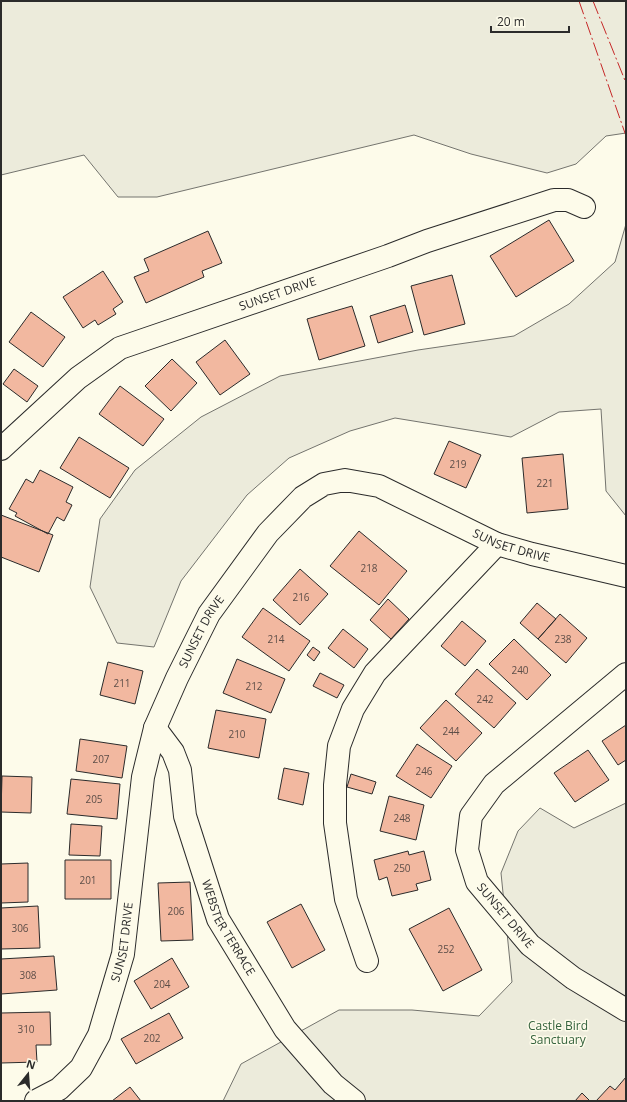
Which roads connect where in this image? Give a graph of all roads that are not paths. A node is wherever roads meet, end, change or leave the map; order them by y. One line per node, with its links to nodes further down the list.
1 (584, 207): 2 (street, SUNSET DRIVE)
2 (1, 449)
3 (497, 544): 4 (street, SUNSET DRIVE); 6 (street, SUNSET DRIVE); 7 (street)
4 (626, 576)
5 (626, 674): 8 (street, SUNSET DRIVE)
6 (155, 728): 9 (street, SUNSET DRIVE); 10 (street, WEBSTER TERRACE)
7 (367, 961)
8 (626, 1010)
9 (36, 1101)
10 (354, 1101)

